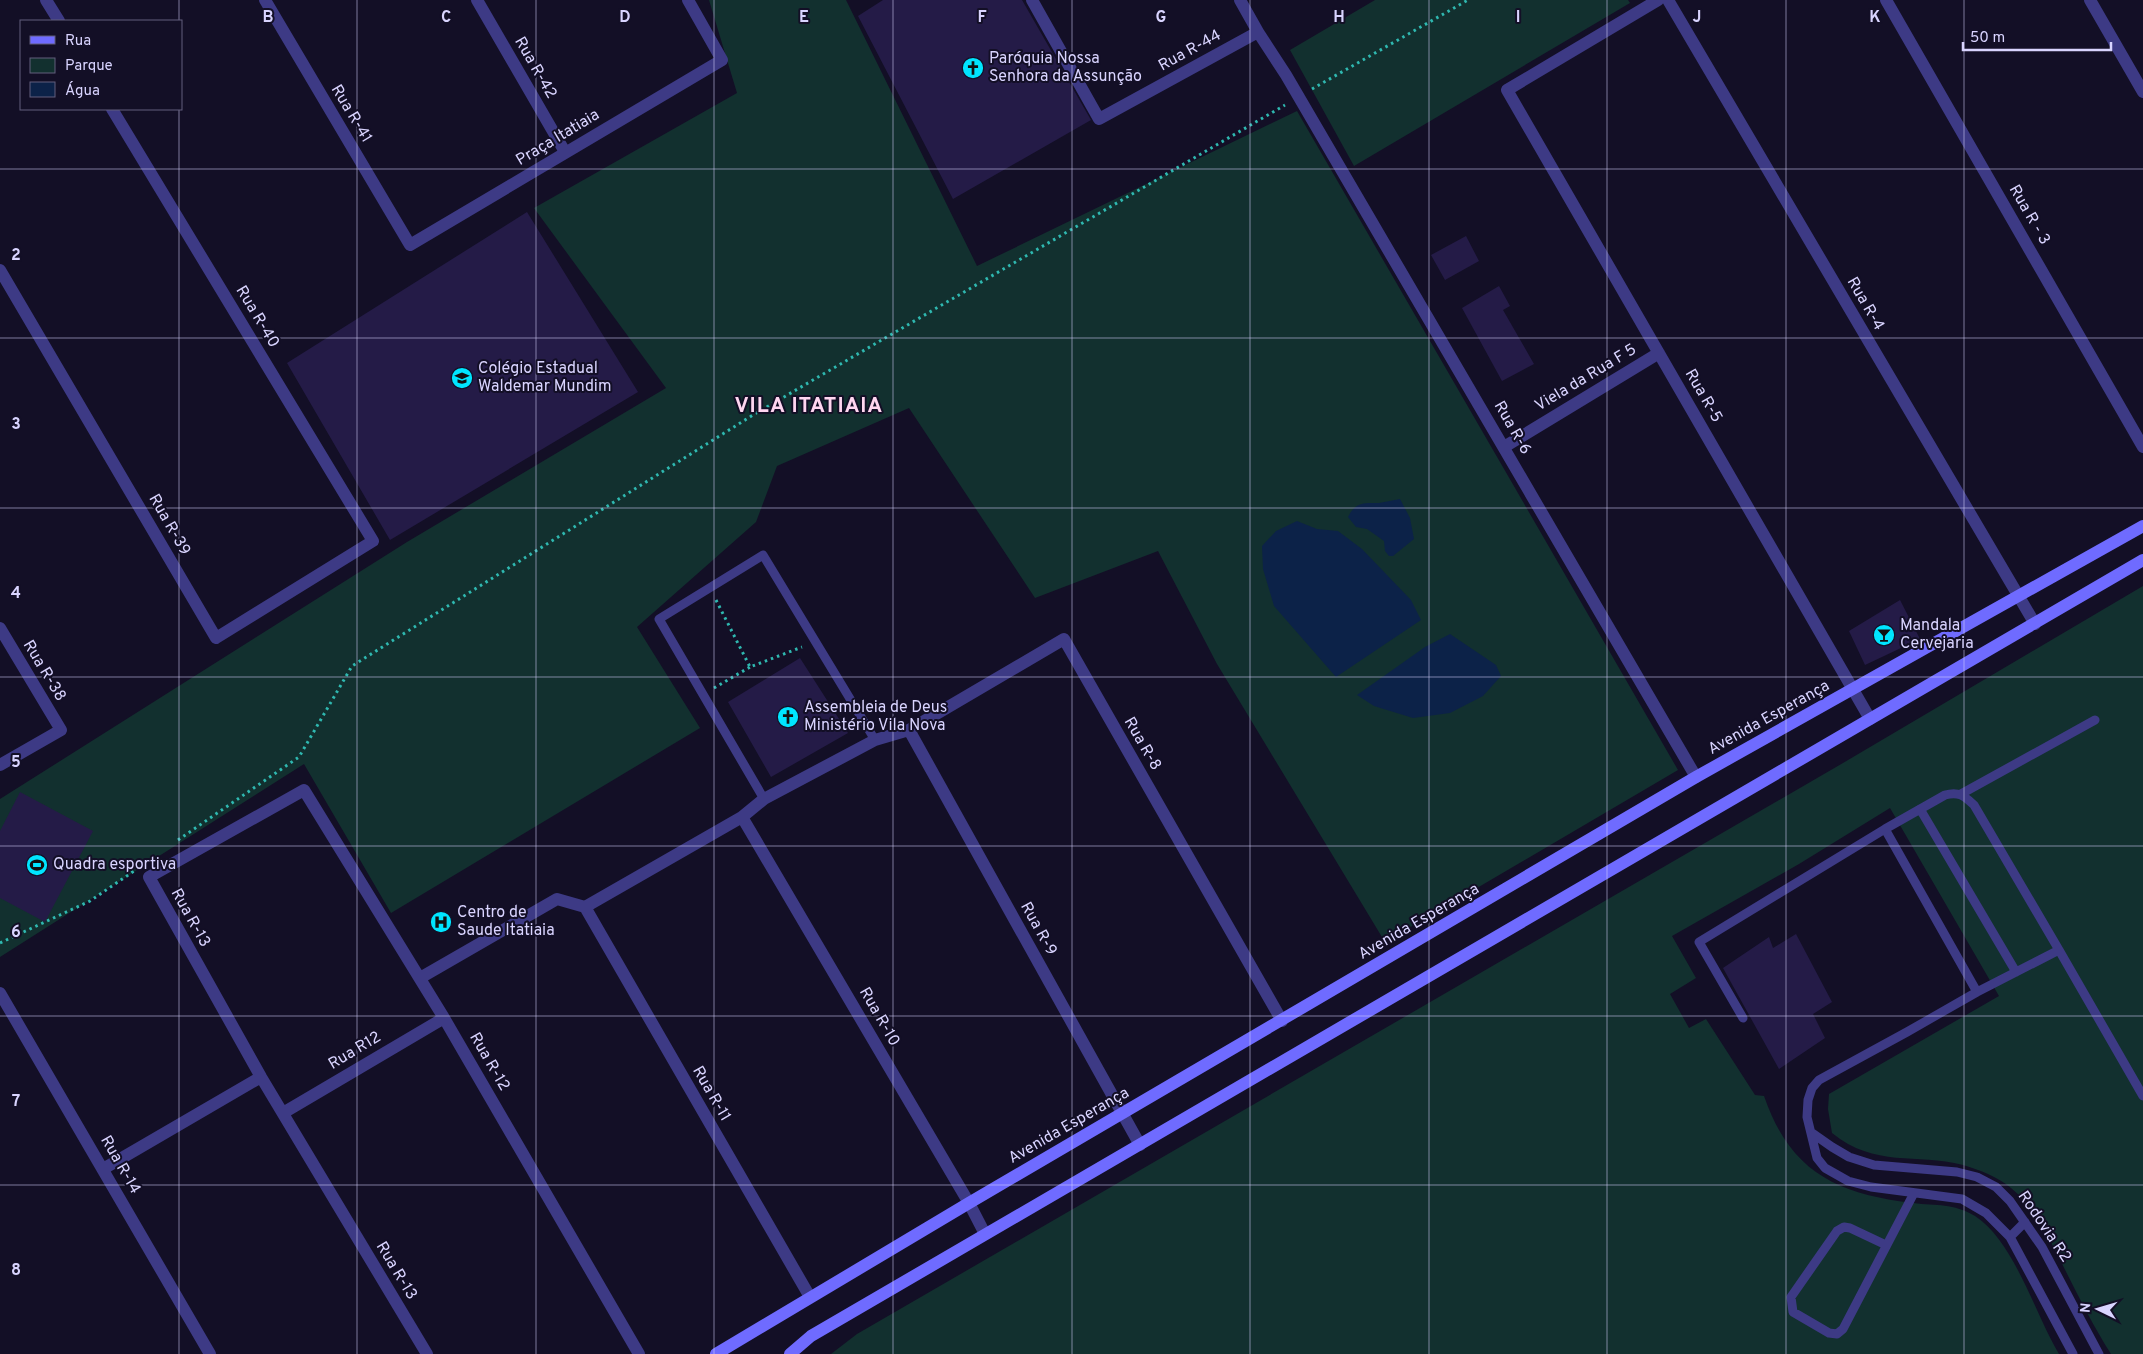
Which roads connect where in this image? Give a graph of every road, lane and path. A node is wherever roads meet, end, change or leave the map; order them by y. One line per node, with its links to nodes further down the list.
1 (46, 0): 12 (street)
2 (265, 0): 18 (street, Rua R-41)
3 (477, 0): 17 (street, Rua R-42)
4 (688, 0): 17 (street, Praça Itatiaia)
5 (1032, 0): 13 (street, Rua R-44)
6 (1240, 0): 13 (street, Rua R-6)
7 (1468, 0): 15 (path)
8 (1658, 0): 20 (street, Rua R-5)
9 (1668, 0): 27 (street, Rua R-4)
10 (1886, 0): 22 (street, Rua R - 3)
11 (2090, 0): 14 (street)
12 (58, 20)
13 (1258, 32): 15 (street, Rua R-6)
14 (2143, 92)
15 (1299, 96): 21 (street, Rua R-6); 46 (path)
16 (113, 110): 24 (street, Rua R-40)
17 (565, 152): 18 (street, Praça Itatiaia)
18 (410, 245)
19 (0, 270): 24 (street, Rua R-39)
20 (1659, 353): 21 (street, Viela da Rua F 5); 32 (street, Rua R-5)
21 (1504, 447): 39 (street, Rua R-6)
22 (2143, 447)
23 (2143, 526): 27 (main road, Avenida Esperança)
24 (373, 541)
25 (2143, 560): 28 (main road)
26 (710, 588): 30 (lane); 31 (path); 33 (lane)
27 (2018, 598): 28 (street, Rua R-4); 32 (main road, Avenida Esperança)
28 (2035, 624): 34 (main road)
29 (0, 628): 38 (street, Rua R-38)
30 (816, 642): 31 (path); 37 (lane)
31 (750, 667): 33 (path)
32 (1853, 690): 34 (street, Rua R-5); 39 (main road, Avenida Esperança)
33 (703, 694): 42 (lane)
34 (1870, 719): 63 (main road)
35 (2095, 720): 41 (lane)
36 (908, 730): 37 (street); 57 (street, Rua R-8); 61 (street, Rua R-9)
37 (875, 740): 42 (street)
38 (0, 765)
39 (1696, 778): 57 (main road, Avenida Esperança)
40 (304, 790): 52 (street, Rua R-12); 58 (street, Rua R-13)
41 (1961, 794): 43 (lane); 50 (lane)
42 (764, 799): 44 (street)
43 (1920, 809): 45 (lane); 51 (lane)
44 (742, 817): 48 (street); 66 (street, Rua R-10)
45 (1885, 829): 53 (lane); 56 (lane)
46 (170, 846)
47 (138, 868): 49 (path)
48 (585, 907): 52 (street); 71 (street, Rua R-11)
49 (0, 943)
50 (2059, 950): 51 (lane, Rodovia R2); 59 (lane)
51 (2016, 972): 53 (lane, Rodovia R2)
52 (420, 978): 55 (street, Rua R-12)
53 (1977, 992): 62 (lane, Rodovia R2)
54 (0, 993): 64 (street, Rua R-14)
55 (444, 1018): 60 (street, Rua R12); 74 (street, Rua R-12)
56 (1743, 1018)
57 (1282, 1021): 61 (main road, Avenida Esperança)
58 (262, 1077): 60 (street, Rua R-13); 64 (street)
59 (2143, 1096)
60 (283, 1113): 73 (street, Rua R-13)
61 (1122, 1114): 63 (street, Rua R-9); 66 (main road, Avenida Esperança)
62 (1812, 1132): 65 (lane, Rodovia R2); 67 (lane, Rodovia R2)
63 (1140, 1145): 68 (main road)
64 (103, 1168): 72 (street, Rua R-14)
65 (1914, 1193): 69 (lane, Rodovia R2); 70 (lane)
66 (969, 1203): 68 (street, Rua R-10); 71 (main road, Avenida Esperança)
67 (2025, 1222): 69 (lane); 78 (lane, Rodovia R2)
68 (985, 1234): 76 (main road)
69 (2010, 1238): 77 (lane, Rodovia R2)
70 (1886, 1245): 70 (lane)
71 (810, 1297): 75 (main road, Avenida Esperança)
72 (210, 1354)
73 (426, 1354)
74 (639, 1354)
75 (716, 1354)
76 (790, 1354)
77 (2073, 1354)
78 (2098, 1354)

